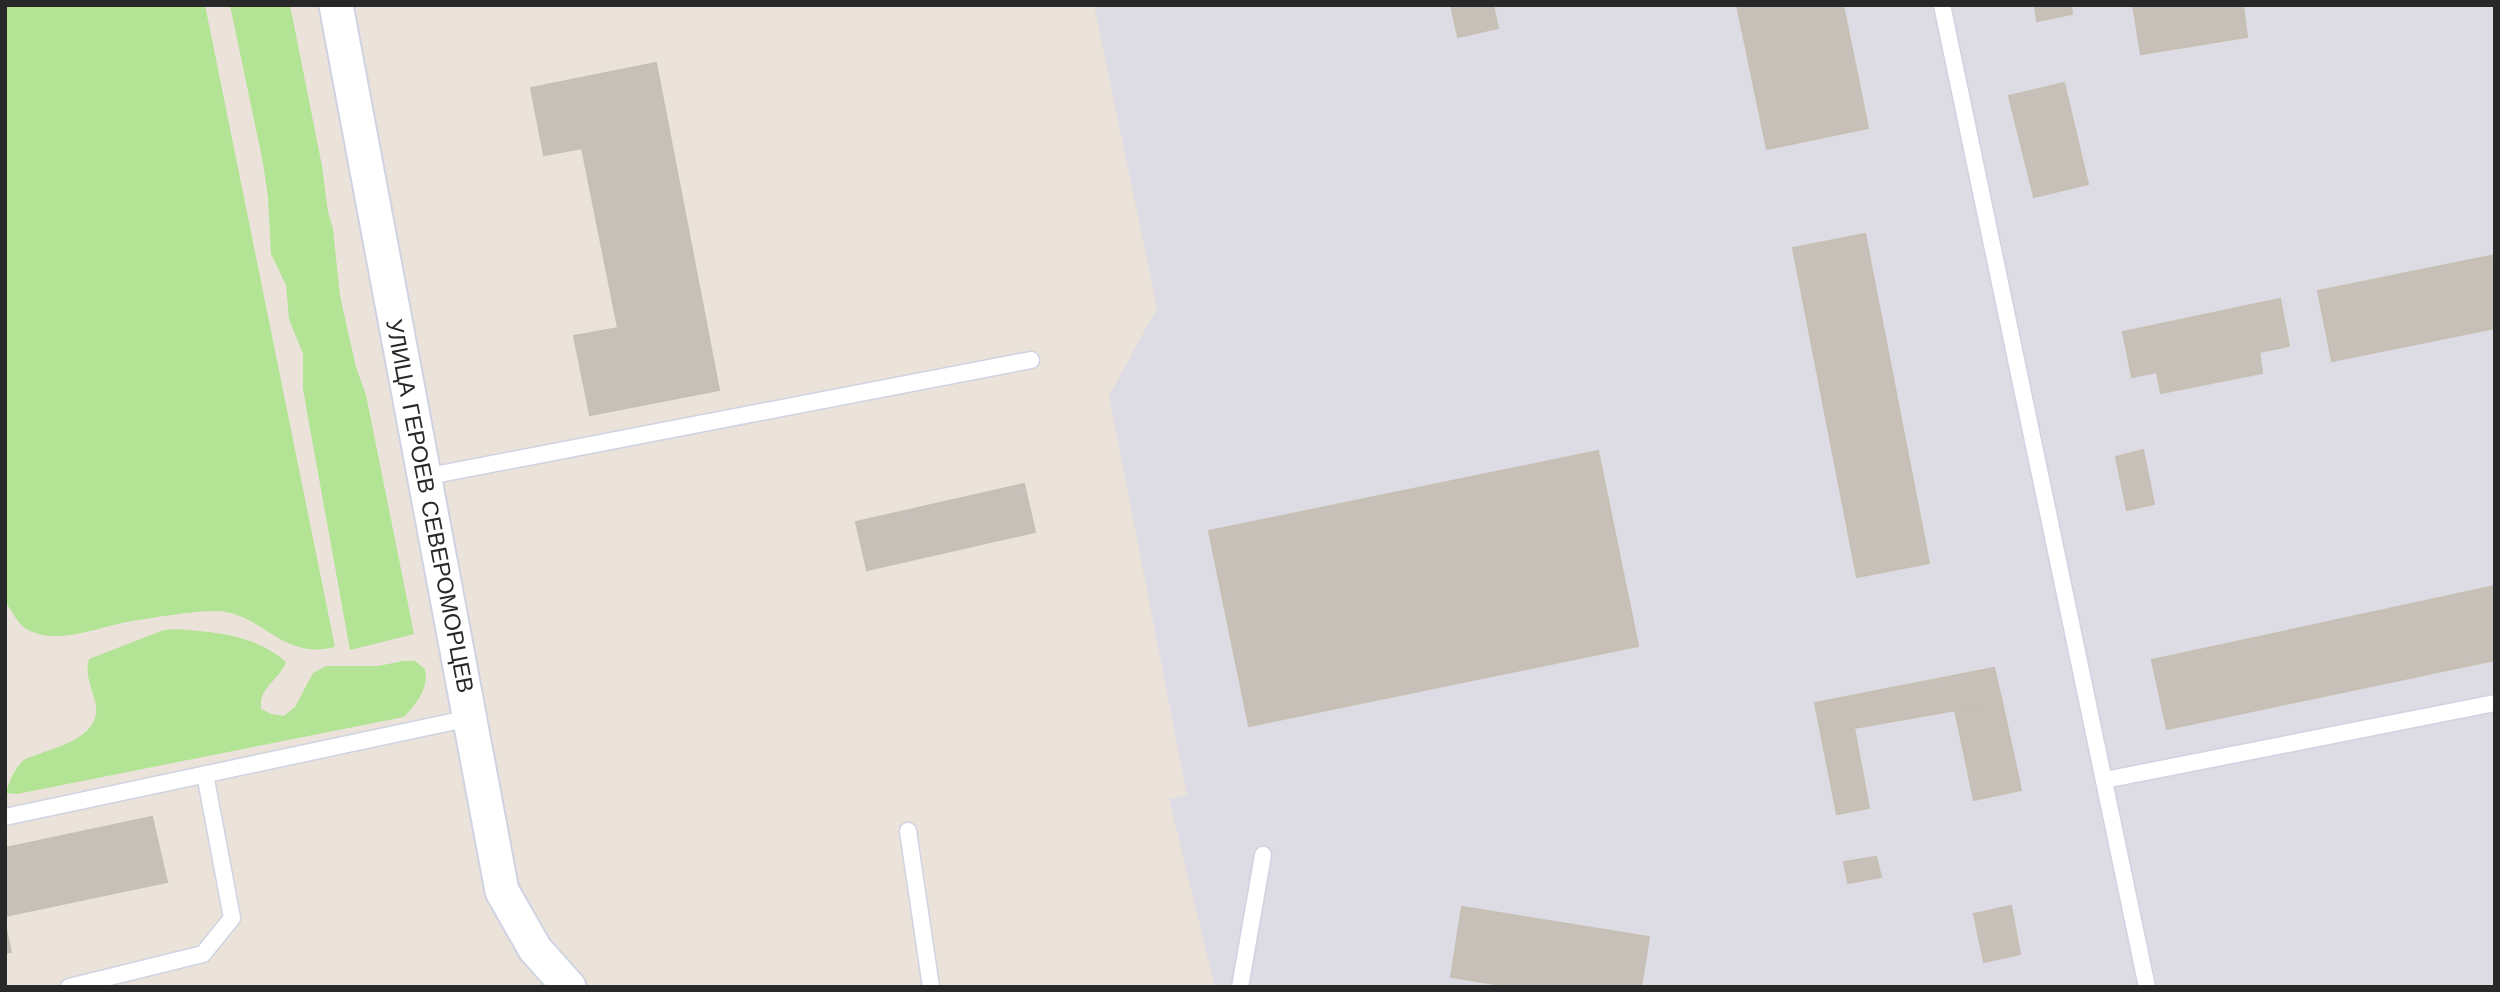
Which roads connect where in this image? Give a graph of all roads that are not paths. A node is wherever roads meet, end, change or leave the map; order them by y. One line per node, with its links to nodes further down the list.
1 (336, 5): 4 (street, УЛИЦА ГЕРОЕВ СЕВЕРОМОРЦЕВ)
2 (1942, 5): 8 (lane)
3 (1031, 360): 4 (lane)
4 (424, 477): 6 (street, УЛИЦА ГЕРОЕВ СЕВЕРОМОРЦЕВ)
5 (2495, 703): 8 (lane)
6 (470, 718): 7 (lane); 13 (street, УЛИЦА ГЕРОЕВ СЕВЕРОМОРЦЕВ)
7 (205, 774): 9 (lane); 12 (lane)
8 (2105, 780): 16 (lane)
9 (5, 817)
10 (908, 831): 14 (lane)
11 (1263, 855): 15 (lane)
12 (69, 987)
13 (569, 987)
14 (931, 987)
15 (1240, 987)
16 (2147, 987)

